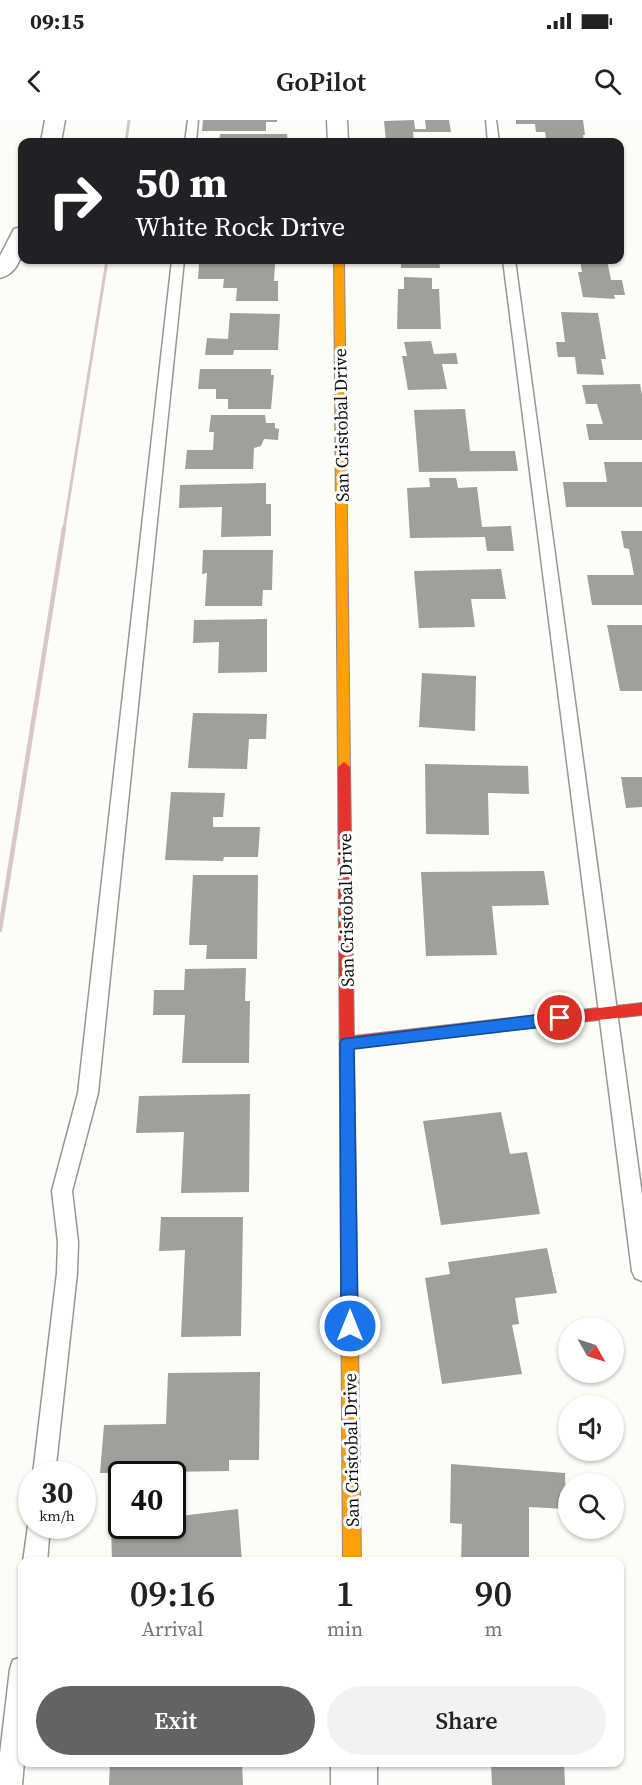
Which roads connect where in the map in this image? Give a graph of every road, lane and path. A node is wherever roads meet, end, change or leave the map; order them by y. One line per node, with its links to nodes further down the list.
1 (55, 120): 5 (street)
2 (194, 120): 6 (lane)
3 (337, 120): 7 (street)
4 (491, 120): 8 (lane)
5 (52, 138)
6 (192, 138)
7 (338, 138)
8 (493, 138)
9 (18, 243): 13 (street)
10 (178, 264): 18 (lane)
11 (339, 264): 16 (street, San Cristobal Drive)
12 (510, 264): 15 (lane)
13 (0, 271)
14 (642, 1009): 15 (street)
15 (608, 1013): 16 (street); 17 (lane)
16 (347, 1043): 21 (street, San Cristobal Drive)
17 (642, 1270)
18 (45, 1461)
19 (38, 1539): 20 (lane)
20 (36, 1557)
21 (352, 1557)
22 (18, 1705): 24 (lane)
23 (354, 1767): 25 (street)
24 (9, 1785)
25 (354, 1785)

